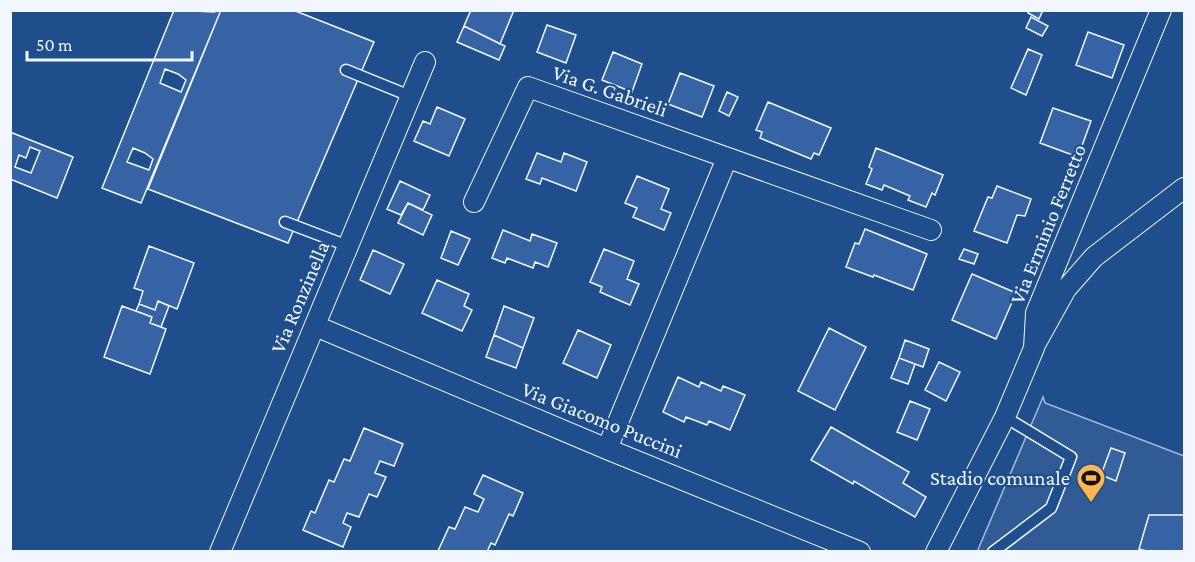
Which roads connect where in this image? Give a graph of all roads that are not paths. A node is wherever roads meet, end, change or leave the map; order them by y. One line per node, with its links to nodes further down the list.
1 (1161, 10): 12 (street, Via Erminio Ferretto)
2 (425, 62): 4 (street, Via Ronzinella)
3 (346, 70): 4 (lane)
4 (410, 96): 10 (street, Via Ronzinella)
5 (728, 158): 7 (street, Via G. Gabrieli); 9 (street, Via G. Gabrieli); 14 (street)
6 (1185, 188): 12 (street)
7 (474, 202)
8 (285, 222): 10 (lane)
9 (931, 230)
10 (348, 246): 15 (street, Via Ronzinella)
11 (325, 330): 14 (street, Via Giacomo Puccini)
12 (1034, 348): 13 (street, Via Erminio Ferretto)
13 (1005, 417): 17 (street, Via Erminio Ferretto); 18 (lane)
14 (607, 449): 16 (street, Via Giacomo Puccini)
15 (220, 552)
16 (861, 552)
17 (936, 552)
18 (993, 552)

